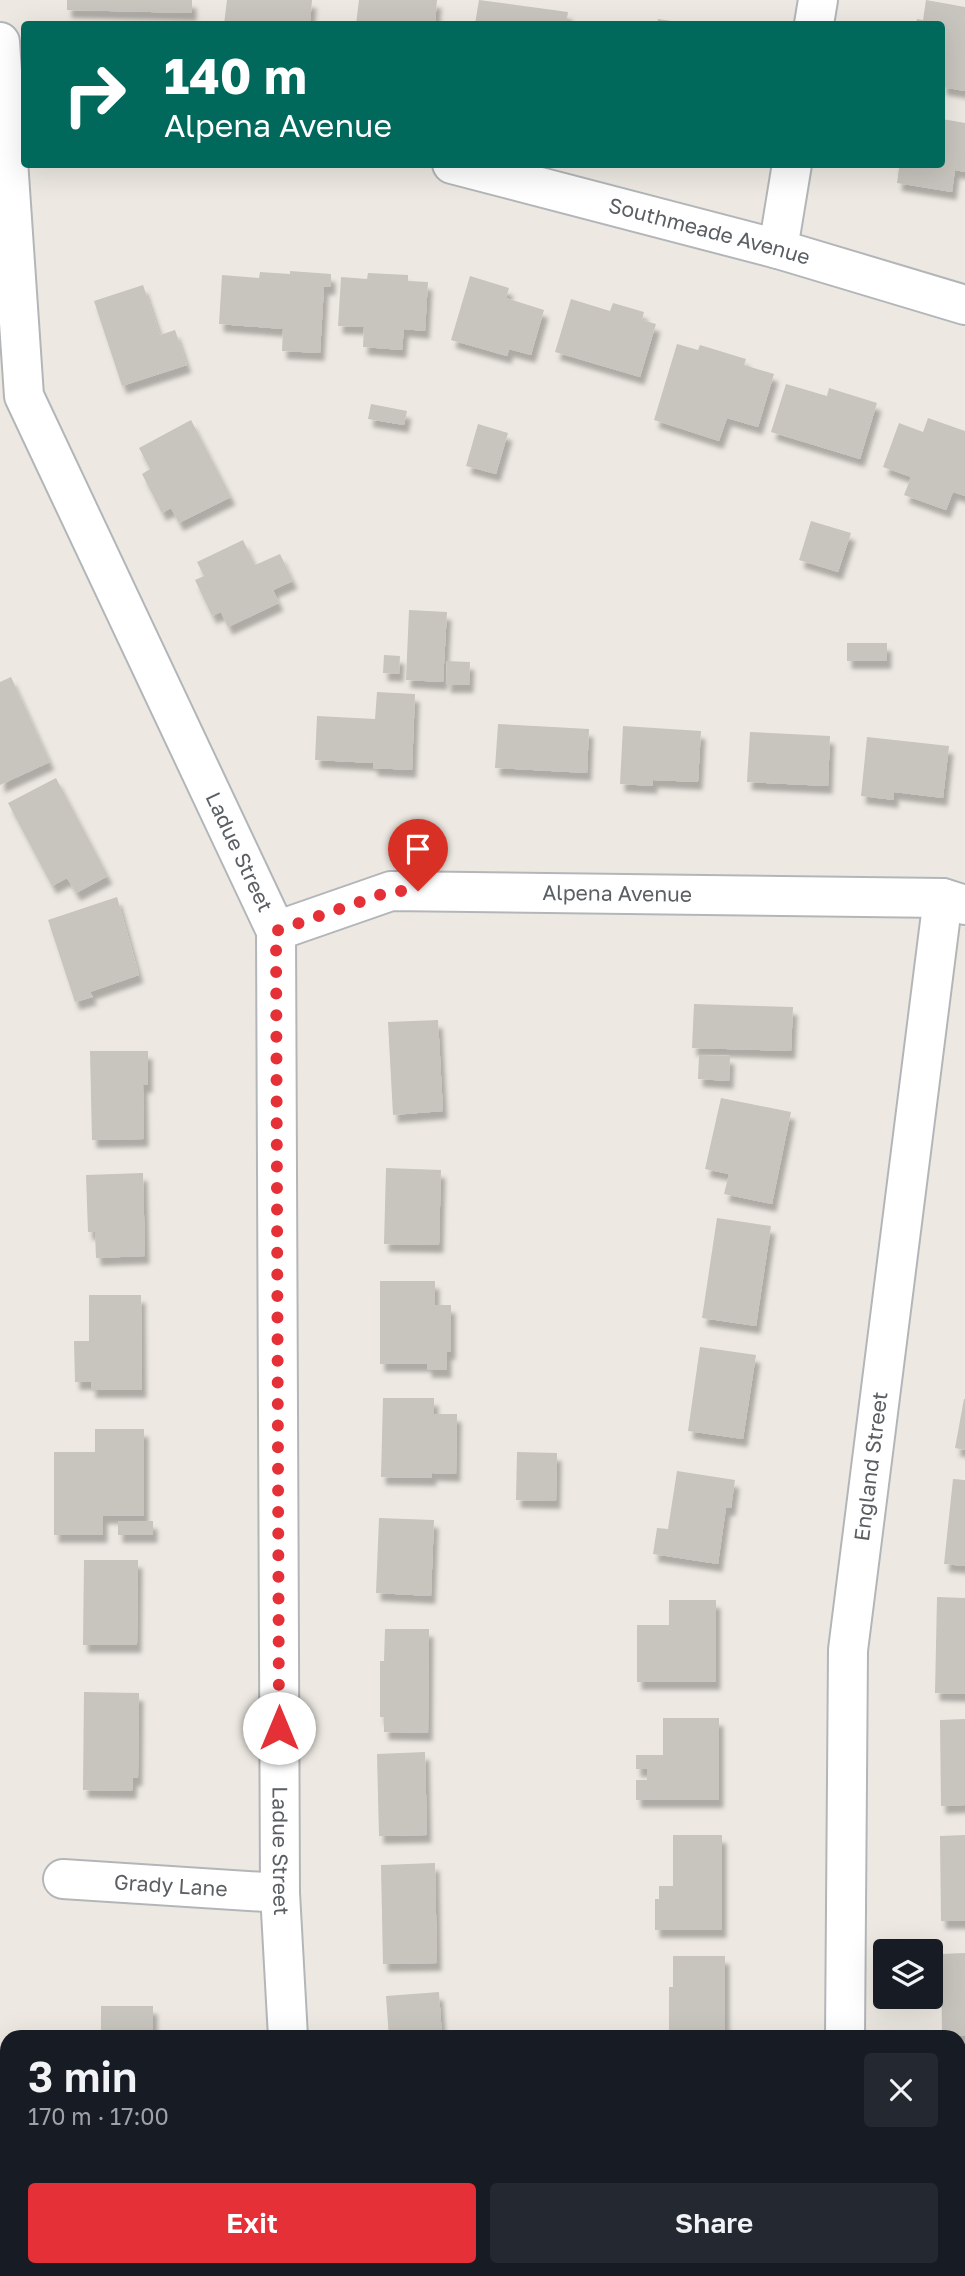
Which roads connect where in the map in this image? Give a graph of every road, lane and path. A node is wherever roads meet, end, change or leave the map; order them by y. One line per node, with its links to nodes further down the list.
1 (818, 0): 2 (street)
2 (814, 21)
3 (0, 42): 4 (street, Ladue Street)
4 (11, 141): 10 (street, Ladue Street)
5 (467, 168): 7 (street, Southmeade Avenue)
6 (791, 168): 7 (street)
7 (778, 249): 8 (street, Southmeade Avenue)
8 (965, 305)
9 (954, 901): 10 (street, Alpena Avenue); 14 (street, England Street)
10 (276, 931): 12 (street, Ladue Street)
11 (62, 1879): 12 (street, Grady Lane)
12 (280, 1893): 13 (street, Ladue Street)
13 (288, 2030)
14 (845, 2030)

